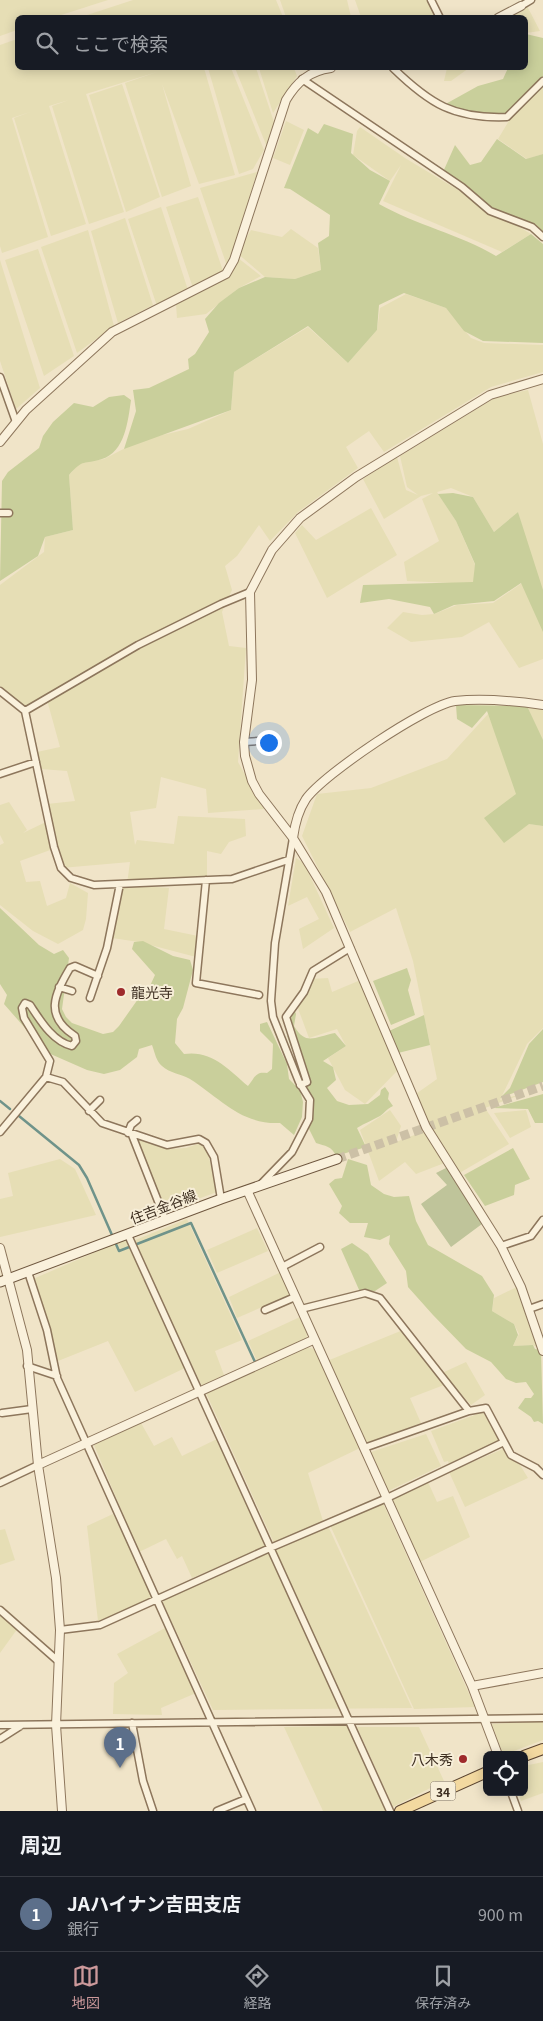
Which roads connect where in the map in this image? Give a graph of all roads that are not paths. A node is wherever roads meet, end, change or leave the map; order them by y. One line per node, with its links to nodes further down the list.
1 (432, 0): 4 (street)
2 (531, 0): 3 (street)
3 (521, 6): 5 (street)
4 (439, 15)
5 (504, 15)
6 (316, 70): 8 (street)
7 (395, 70): 9 (street)
8 (302, 79): 10 (street); 13 (street)
9 (543, 81)
10 (543, 236)
11 (0, 377): 13 (street)
12 (543, 379): 17 (street)
13 (16, 422): 14 (street)
14 (0, 442)
15 (0, 513): 16 (street)
16 (9, 514)
17 (250, 592): 20 (street); 22 (street)
18 (0, 691): 20 (street)
19 (543, 705): 25 (street)
20 (25, 712): 23 (street)
21 (273, 740): 22 (street)
22 (244, 742): 25 (street)
23 (36, 762): 24 (street); 28 (street)
24 (0, 774)
25 (293, 838): 26 (street); 29 (street)
26 (288, 860): 27 (street); 36 (street)
27 (206, 880): 28 (street); 33 (street)
28 (120, 884): 30 (street)
29 (350, 948): 36 (street); 50 (street)
30 (98, 976): 31 (street); 34 (street)
31 (59, 987): 32 (street); 35 (street)
32 (72, 991)
33 (259, 995)
34 (90, 998)
35 (46, 1078): 38 (street); 40 (street)
36 (300, 1085): 43 (street)
37 (100, 1100): 38 (street)
38 (89, 1111): 41 (street)
39 (137, 1120): 41 (street)
40 (0, 1132)
41 (130, 1134): 45 (street); 46 (street)
42 (337, 1159): 43 (main road, 住吉金谷線)
43 (260, 1185): 44 (main road, 住吉金谷線)
44 (247, 1190): 45 (main road, 住吉金谷線); 52 (street)
45 (221, 1199): 46 (main road, 住吉金谷線)
46 (165, 1219): 48 (main road, 住吉金谷線)
47 (543, 1220): 50 (street)
48 (130, 1238): 53 (main road, 住吉金谷線); 64 (street)
49 (320, 1246): 52 (street)
50 (501, 1246): 58 (street)
51 (0, 1248): 54 (street)
52 (282, 1267): 55 (street)
53 (28, 1272): 54 (main road, 住吉金谷線); 63 (street)
54 (4, 1280): 62 (street)
55 (295, 1297): 57 (street); 59 (street)
56 (543, 1304): 58 (street)
57 (301, 1309): 60 (street); 66 (street)
58 (529, 1309): 61 (street)
59 (265, 1310)
60 (313, 1340): 64 (street); 70 (street)
61 (543, 1351)
62 (27, 1366): 63 (street); 65 (street)
63 (57, 1376): 68 (street)
64 (200, 1392): 68 (street); 75 (street)
65 (32, 1409): 67 (street); 71 (street)
66 (469, 1411): 69 (street); 70 (street)
67 (2, 1413)
68 (86, 1442): 71 (street); 76 (street)
69 (504, 1442): 72 (street); 74 (street)
70 (364, 1448): 74 (street)
71 (38, 1465): 73 (street); 78 (street)
72 (543, 1475)
73 (0, 1483)
74 (387, 1498): 75 (street); 81 (street)
75 (270, 1548): 76 (street); 84 (street)
76 (157, 1599): 78 (street); 85 (street)
77 (0, 1610): 79 (street)
78 (60, 1630): 79 (street)
79 (58, 1661): 89 (street)
80 (543, 1673): 81 (street)
81 (472, 1686): 82 (street)
82 (484, 1718): 83 (street); 84 (street); 92 (street)
83 (543, 1718)
84 (348, 1720): 85 (street); 101 (street)
85 (211, 1722): 86 (street); 96 (street)
86 (132, 1723): 89 (street); 98 (street)
87 (0, 1725): 88 (street)
88 (22, 1725): 89 (street); 90 (street)
89 (56, 1725): 97 (street)
90 (0, 1739)
91 (543, 1749): 93 (main road)
92 (496, 1751)
93 (528, 1755)
94 (483, 1774): 102 (main road, 34)
95 (512, 1796): 103 (street)
96 (246, 1799): 99 (street); 100 (street)
97 (62, 1811)
98 (153, 1811)
99 (217, 1811)
100 (252, 1811)
101 (390, 1811)
102 (400, 1811)
103 (518, 1811)

